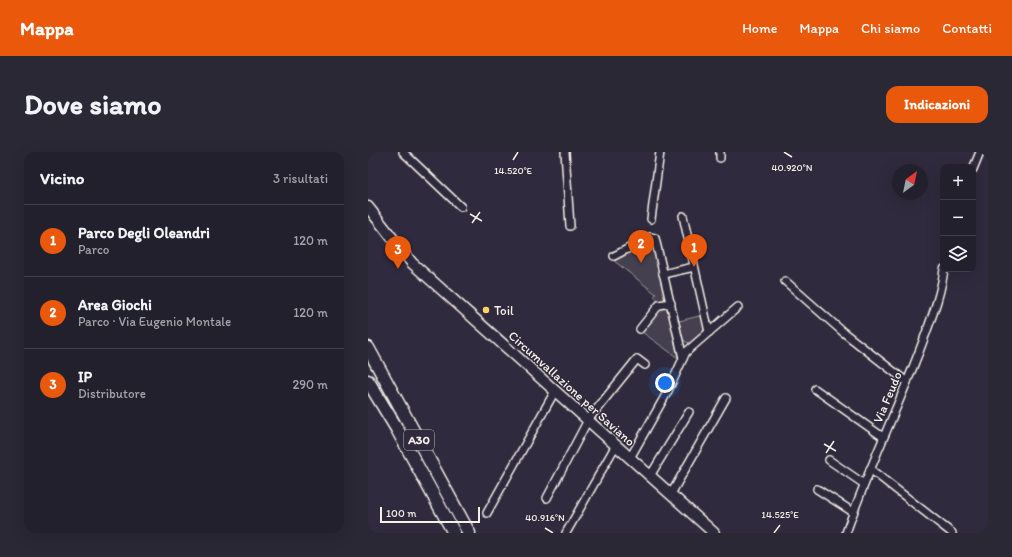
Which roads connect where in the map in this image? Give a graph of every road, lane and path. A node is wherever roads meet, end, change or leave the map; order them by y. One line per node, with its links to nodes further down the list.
1 (403, 152): 7 (street)
2 (565, 152): 10 (street)
3 (660, 152): 9 (street)
4 (980, 152): 5 (street)
5 (975, 164)
6 (368, 207): 26 (main road, Circumvallazione per Saviano)
7 (461, 207)
8 (683, 216): 12 (street)
9 (651, 219)
10 (570, 226)
11 (614, 256): 14 (street)
12 (694, 267): 14 (street); 19 (street)
13 (943, 272): 24 (street, Via Feudo)
14 (663, 274): 16 (street)
15 (785, 281): 24 (street)
16 (671, 303): 18 (street); 21 (street)
17 (738, 307): 19 (street)
18 (640, 329)
19 (709, 332): 21 (street)
20 (368, 348): 43 (highway, A30)
21 (683, 358): 32 (street)
22 (645, 366): 29 (street)
23 (368, 381): 42 (highway, A30)
24 (907, 382): 30 (street, Via Feudo)
25 (815, 389): 30 (street)
26 (555, 391): 29 (main road, Circumvallazione per Saviano); 41 (street)
27 (726, 398): 38 (street)
28 (689, 412): 35 (street)
29 (588, 420): 31 (main road, Circumvallazione per Saviano); 39 (street)
30 (883, 437): 34 (street, Via Feudo)
31 (616, 445): 32 (main road, Circumvallazione per Saviano); 44 (street)
32 (630, 458): 35 (main road, Circumvallazione per Saviano)
33 (829, 460): 36 (street)
34 (870, 469): 36 (street, Via Feudo); 47 (street)
35 (650, 476): 38 (main road, Circumvallazione per Saviano)
36 (864, 484): 40 (street, Via Feudo)
37 (817, 489): 40 (street)
38 (671, 494): 45 (main road, Circumvallazione per Saviano)
39 (547, 498)
40 (853, 512): 46 (street, Via Feudo)
41 (487, 513)
42 (454, 533)
43 (469, 533)
44 (566, 533)
45 (714, 533)
46 (846, 533)
47 (952, 533)

